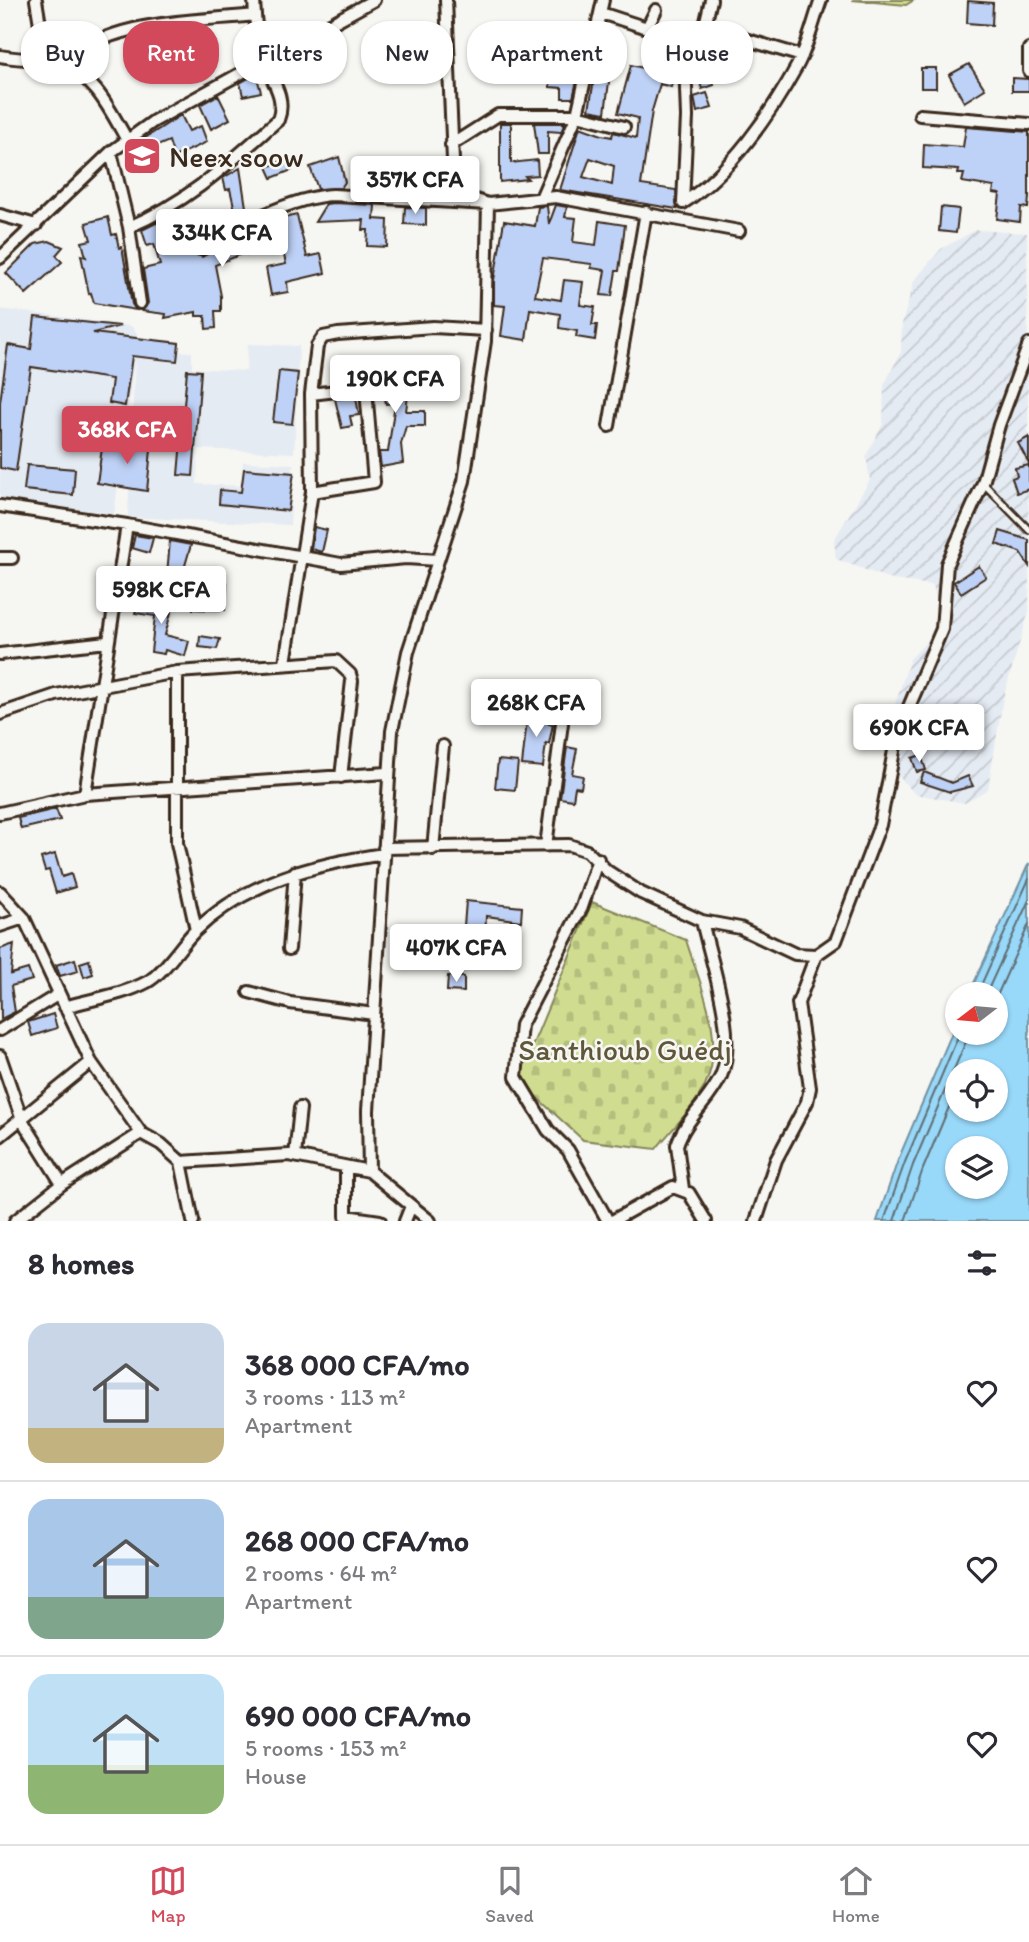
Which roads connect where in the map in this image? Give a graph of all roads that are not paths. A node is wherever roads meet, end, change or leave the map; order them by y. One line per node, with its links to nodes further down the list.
1 (36, 0): 11 (street)
2 (254, 0): 10 (street)
3 (373, 0): 13 (street)
4 (446, 0): 29 (street)
5 (603, 0): 9 (street)
6 (711, 0): 17 (street)
7 (821, 0): 17 (street)
8 (656, 10): 9 (street)
9 (601, 13): 24 (street)
10 (255, 15): 12 (street); 14 (street)
11 (39, 21)
12 (256, 21)
13 (336, 21)
14 (109, 36)
15 (753, 42): 17 (street)
16 (1029, 49): 20 (street)
17 (802, 56)
18 (0, 57): 19 (street)
19 (21, 59)
20 (1029, 71)
21 (233, 78): 28 (street)
22 (92, 84): 28 (street)
23 (275, 84): 36 (street)
24 (577, 115): 27 (street); 29 (street); 31 (street)
25 (920, 115): 26 (street)
26 (1029, 124)
27 (624, 127)
28 (127, 140): 30 (street)
29 (452, 145): 32 (street)
30 (111, 152): 35 (street); 36 (street)
31 (541, 198): 32 (street); 33 (street)
32 (488, 204): 38 (street); 41 (street)
33 (646, 212): 37 (street); 44 (street)
34 (0, 215): 35 (street)
35 (36, 225): 39 (street)
36 (129, 227): 40 (street)
37 (738, 231)
38 (201, 248)
39 (0, 258)
40 (140, 303)
41 (486, 330): 43 (street); 51 (street)
42 (1029, 344): 45 (street)
43 (311, 394): 46 (street); 46 (street)
44 (609, 426)
45 (983, 483): 49 (lane); 76 (street)
46 (312, 492): 50 (street)
47 (0, 506): 48 (street)
48 (127, 524): 50 (street); 52 (street)
49 (1029, 530)
50 (302, 558): 51 (street); 54 (street)
51 (438, 560): 60 (street)
52 (107, 642): 53 (street); 56 (street)
53 (0, 654)
54 (285, 663): 55 (street); 61 (street)
55 (177, 672): 56 (street); 62 (street)
56 (103, 685): 57 (street); 63 (street)
57 (0, 714)
58 (562, 723): 65 (street)
59 (443, 746): 66 (street)
60 (387, 774): 61 (street); 67 (street)
61 (341, 777): 62 (street)
62 (175, 786): 63 (street); 74 (street)
63 (85, 794): 64 (street)
64 (0, 813)
65 (546, 846): 66 (street); 68 (street)
66 (433, 849): 67 (street)
67 (384, 851): 69 (street); 80 (street)
68 (598, 859): 72 (street); 100 (street)
69 (295, 872): 74 (street); 75 (street)
70 (0, 892): 71 (street)
71 (24, 918): 73 (street); 78 (street)
72 (702, 921): 76 (street); 93 (street)
73 (0, 926)
74 (196, 930): 79 (street)
75 (289, 949)
76 (816, 955): 102 (street)
77 (249, 992): 80 (street)
78 (60, 995): 79 (street); 81 (street)
79 (65, 1007): 83 (street)
80 (374, 1014): 91 (street)
81 (0, 1030)
82 (0, 1056): 85 (street)
83 (92, 1062): 85 (street); 86 (street)
84 (300, 1108): 88 (street)
85 (22, 1120): 87 (street); 92 (street)
86 (141, 1133): 89 (street); 92 (street)
87 (0, 1136)
88 (295, 1156): 89 (street); 90 (street)
89 (181, 1162): 96 (street)
90 (346, 1169): 91 (street); 97 (street)
91 (369, 1171): 94 (street)
92 (62, 1184): 95 (street)
93 (682, 1189): 100 (street); 101 (street)
94 (411, 1206): 98 (street); 99 (street)
95 (15, 1221)
96 (192, 1221)
97 (380, 1221)
98 (404, 1221)
99 (430, 1221)
100 (610, 1221)
101 (706, 1221)
102 (756, 1221)

